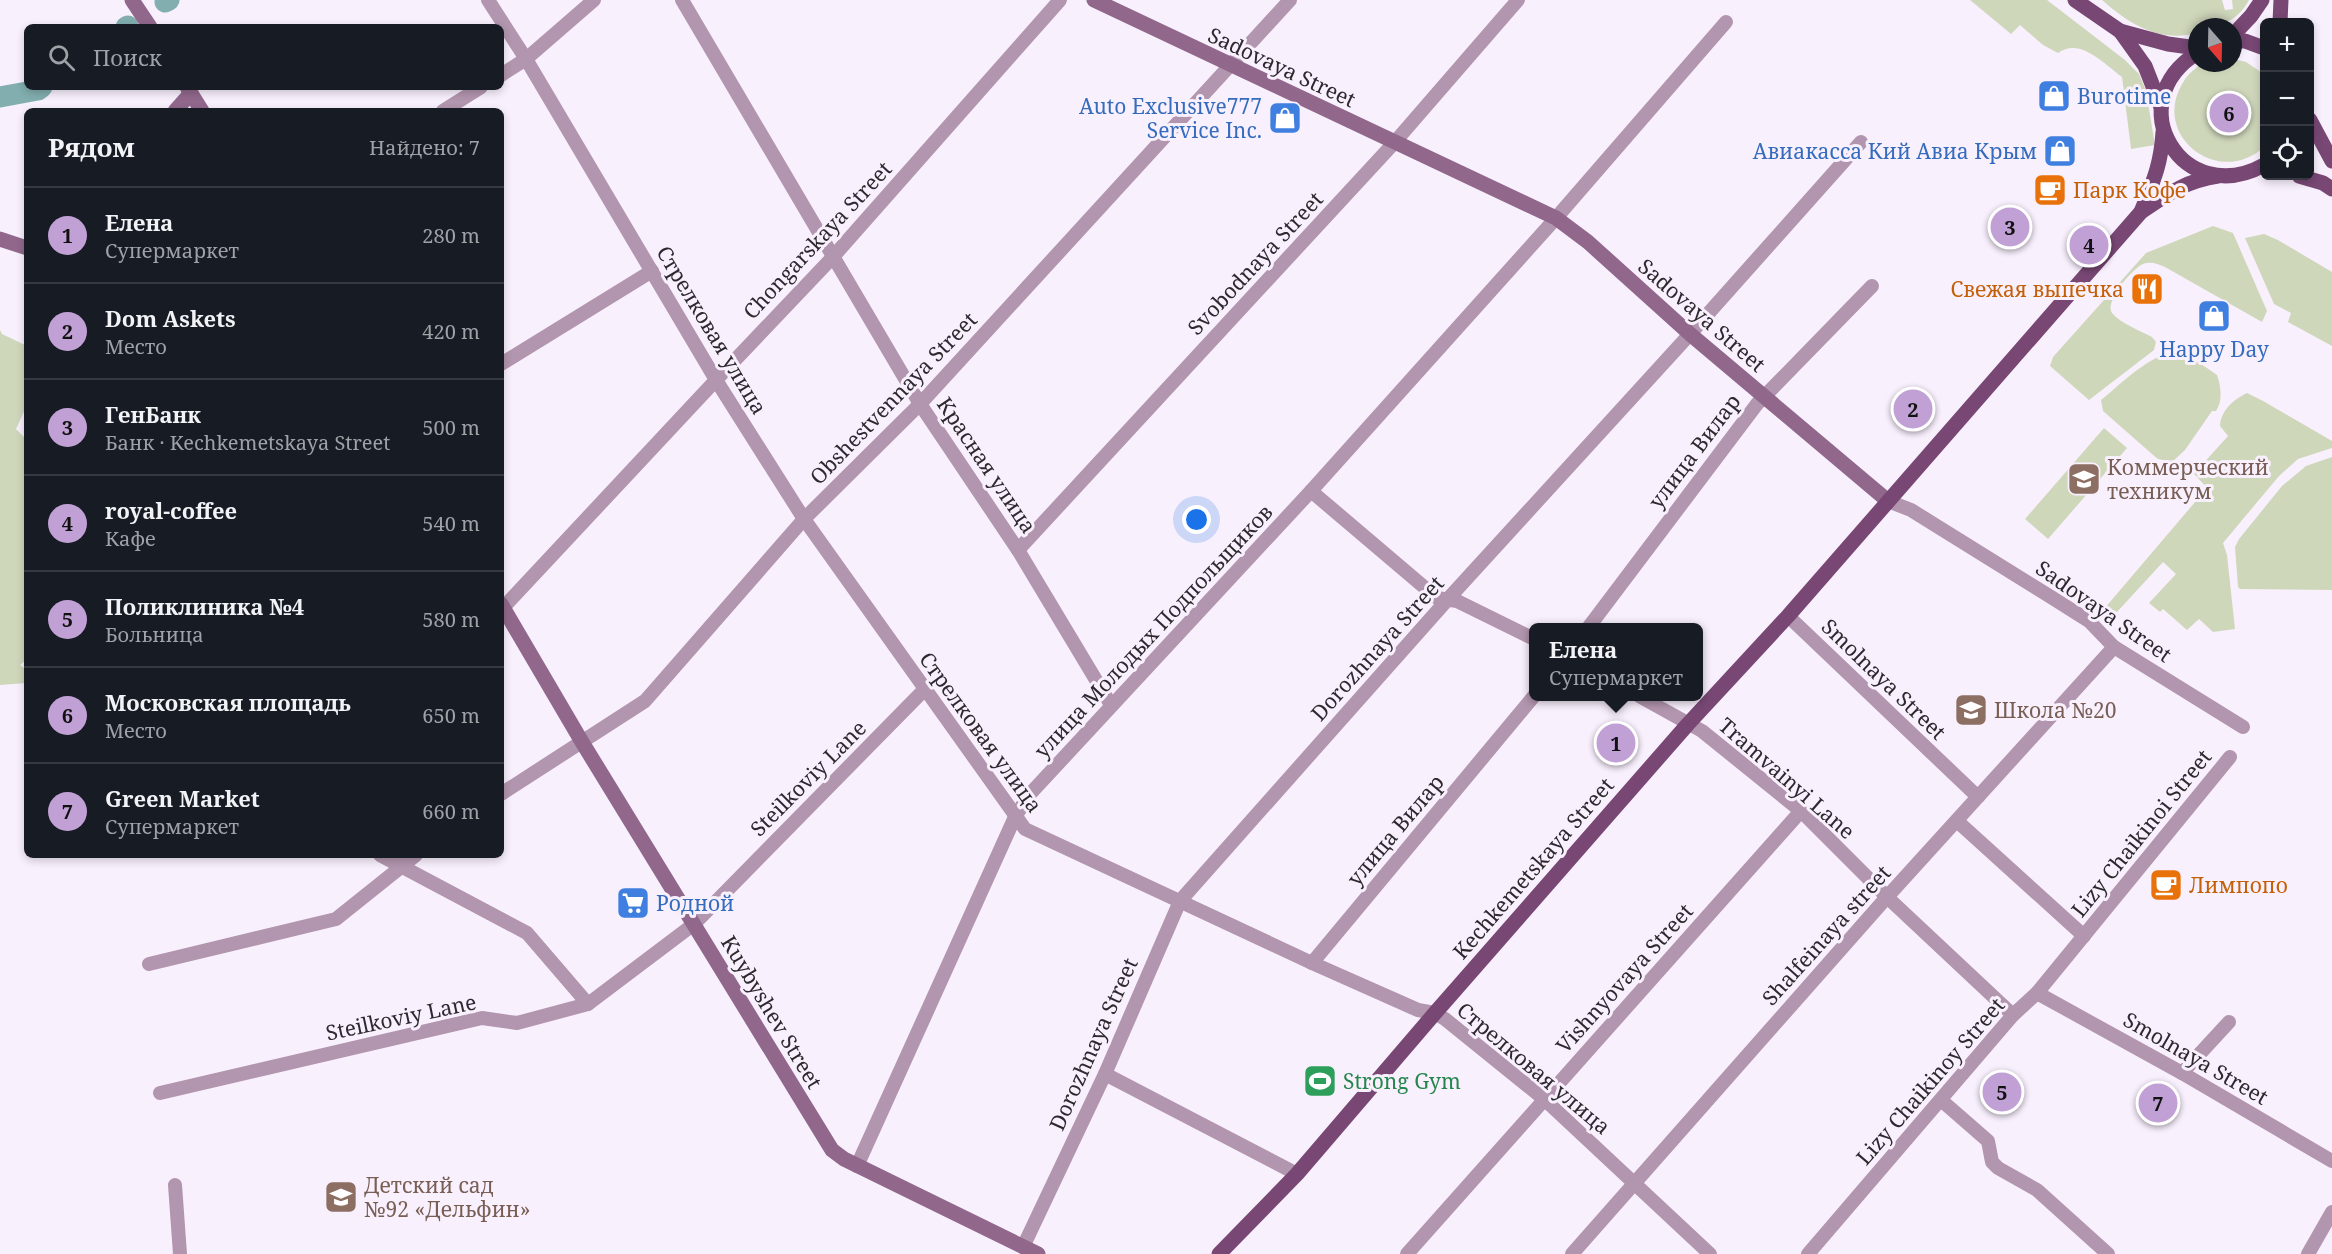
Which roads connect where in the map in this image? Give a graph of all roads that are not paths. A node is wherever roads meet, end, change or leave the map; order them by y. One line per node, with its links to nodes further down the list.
1 (132, 0): 14 (main road)
2 (488, 0): 15 (street, Стрелковая улица)
3 (594, 0): 22 (street)
4 (682, 0): 47 (street, Красная улица)
5 (1060, 0): 47 (street, Chongarskaya Street)
6 (1094, 0): 24 (main road, Sadovaya Street)
7 (1290, 0): 24 (street, Obshestvennaya Street)
8 (2075, 0): 18 (main road)
9 (2262, 0): 17 (main road)
10 (2281, 0): 12 (main road)
11 (1513, 1): 35 (street, Svobodnaya Street)
12 (2280, 18)
13 (1726, 22): 44 (street, улица Молодых Подпольщиков)
14 (148, 24)
15 (503, 24)
16 (504, 25): 22 (street, Стрелковая улица)
17 (2242, 26)
18 (2120, 31): 21 (main road); 28 (main road)
19 (2242, 41): 20 (main road)
20 (2260, 46)
21 (2188, 47)
22 (526, 59): 25 (street); 48 (street, Стрелковая улица)
23 (2188, 59): 28 (main road)
24 (1230, 66): 35 (main road, Sadovaya Street); 54 (street, Obshestvennaya Street)
25 (504, 73)
26 (189, 90): 29 (main road); 30 (main road)
27 (476, 90): 31 (street)
28 (2161, 107): 33 (main road)
29 (177, 108)
30 (200, 108)
31 (448, 108)
32 (2313, 126): 36 (main road)
33 (2163, 128): 39 (main road); 43 (main road, Kechkemetskaya Street)
34 (1861, 141): 50 (street, Dorozhnaya Street)
35 (1394, 143): 44 (main road, Sadovaya Street); 58 (street, Svobodnaya Street)
36 (2332, 161)
37 (2260, 167): 40 (main road)
38 (2260, 174): 40 (main road)
39 (2218, 176): 40 (main road); 43 (main road, Kechkemetskaya Street)
40 (2238, 176)
41 (2313, 180): 42 (main road)
42 (2332, 189)
43 (2141, 212): 56 (main road, Kechkemetskaya Street)
44 (1556, 218): 50 (main road, Sadovaya Street); 55 (street, улица Молодых Подпольщиков)
45 (0, 239): 46 (main road)
46 (24, 247)
47 (832, 258): 52 (street, Chongarskaya Street); 54 (street, Красная улица)
48 (652, 271): 51 (street); 52 (street, Стрелковая улица)
49 (1872, 286): 53 (street, улица Вилар)
50 (1690, 334): 53 (main road, Sadovaya Street); 59 (street, Dorozhnaya Street)
51 (504, 362)
52 (716, 380): 57 (street, Стрелковая улица); 60 (street, Chongarskaya Street)
53 (1763, 396): 56 (main road, Sadovaya Street); 63 (street, улица Вилар)
54 (921, 404): 57 (street, Obshestvennaya Street); 58 (street, Красная улица)
55 (1311, 491): 59 (street); 69 (street, улица Молодых Подпольщиков)
56 (1888, 501): 62 (main road, Kechkemetskaya Street); 65 (street, Sadovaya Street)
57 (804, 519): 66 (street, Стрелковая улица); 72 (street, Obshestvennaya Street)
58 (1018, 550): 69 (street, Красная улица)
59 (1448, 599): 64 (street); 83 (street, Dorozhnaya Street)
60 (504, 605)
61 (504, 610): 72 (main road, Kuybyshev Street)
62 (1788, 616): 70 (main road, Kechkemetskaya Street); 75 (street, Smolnaya Street)
63 (1591, 623)
64 (1529, 637)
65 (2114, 647): 71 (street, Sadovaya Street); 75 (street, Shalfeinaya street)
66 (924, 690): 77 (street, Стрелковая улица); 84 (street, Steilkoviy Lane)
67 (1529, 701): 86 (street, улица Вилар)
68 (1648, 701): 70 (street, Tramvainyi Lane)
69 (1111, 705): 77 (street, улица Молодых Подпольщиков)
70 (1688, 724): 76 (street, Tramvainyi Lane); 90 (main road, Kechkemetskaya Street)
71 (2244, 727)
72 (582, 742): 74 (street, Obshestvennaya Street); 84 (main road, Kuybyshev Street)
73 (2230, 757): 85 (street, Lizy Chaikinoi Street)
74 (504, 792)
75 (1978, 797): 78 (street, Shalfeinaya street)
76 (1801, 811): 82 (street, Tramvainyi Lane); 96 (street, Vishnyovaya Street)
77 (1015, 817): 83 (street, Стрелковая улица); 99 (street, улица Молодых Подпольщиков)
78 (1957, 821): 82 (street, Shalfeinaya street); 85 (street)
79 (386, 858): 81 (street)
80 (412, 858): 81 (street)
81 (403, 866): 87 (street); 89 (street)
82 (1887, 897): 91 (street, Tramvainyi Lane); 101 (street, Shalfeinaya street)
83 (1180, 901): 86 (street, Стрелковая улица); 94 (street, Dorozhnaya Street)
84 (694, 924): 89 (street, Steilkoviy Lane); 99 (main road, Kuybyshev Street)
85 (2084, 936): 88 (street, Lizy Chaikinoy Street)
86 (1312, 963): 90 (street, Стрелковая улица)
87 (149, 964)
88 (2037, 993): 91 (street, Lizy Chaikinoy Street); 93 (street, Smolnaya Street)
89 (588, 1004): 95 (street, Steilkoviy Lane)
90 (1435, 1013): 96 (street, Стрелковая улица); 100 (main road, Kechkemetskaya Street)
91 (2013, 1015): 97 (street, Lizy Chaikinoy Street)
92 (2229, 1022): 93 (street)
93 (2182, 1072): 98 (street, Smolnaya Street)
94 (1105, 1074): 100 (street); 104 (street, Dorozhnaya Street)
95 (160, 1093)
96 (1544, 1099): 101 (street, Стрелковая улица); 108 (street, Vishnyovaya Street)
97 (1941, 1100): 111 (street, Lizy Chaikinoy Street); 112 (street)
98 (2332, 1161)
99 (857, 1166): 104 (main road, Kuybyshev Street)
100 (1298, 1174): 107 (main road, Kechkemetskaya Street)
101 (1633, 1183): 109 (street, Shalfeinaya street); 110 (street, Стрелковая улица)
102 (175, 1185): 105 (street)
103 (2332, 1212): 113 (street)
104 (1023, 1247): 106 (main road, Kuybyshev Street)
105 (180, 1254)
106 (1038, 1254)
107 (1218, 1254)
108 (1407, 1254)
109 (1572, 1254)
110 (1710, 1254)
111 (1808, 1254)
112 (2108, 1254)
113 (2308, 1254)

